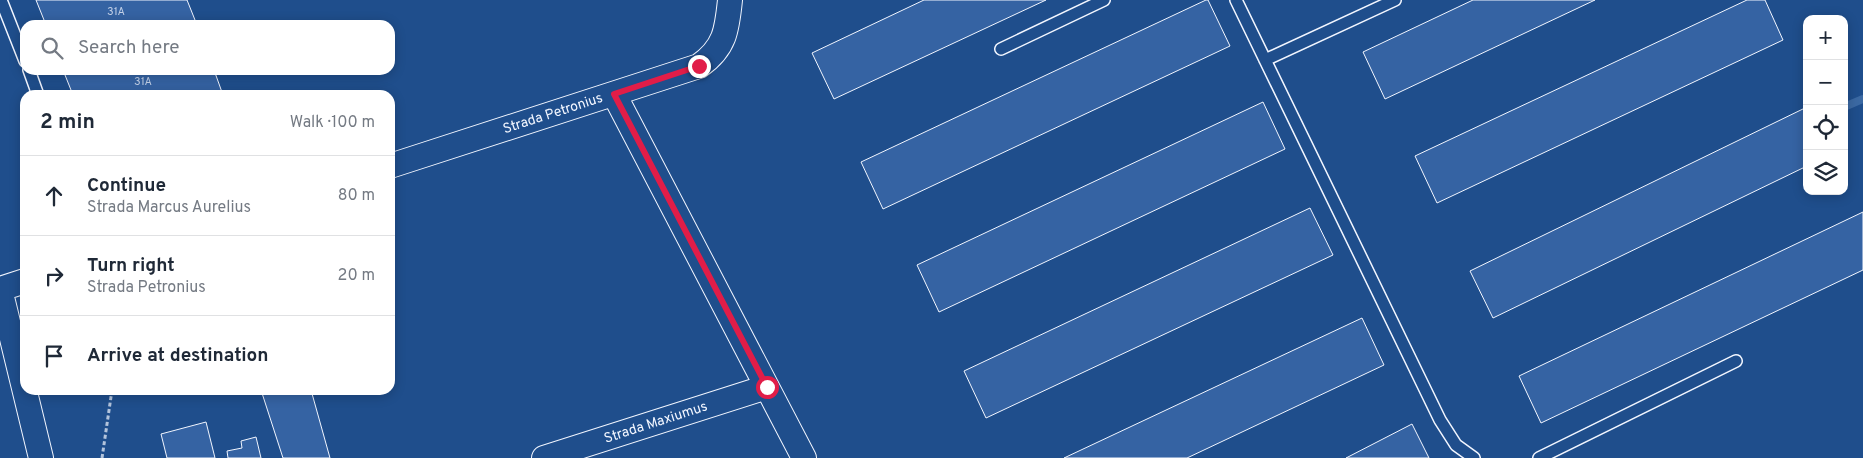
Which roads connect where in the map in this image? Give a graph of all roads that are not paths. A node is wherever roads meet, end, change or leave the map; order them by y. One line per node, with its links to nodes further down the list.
1 (1, 0): 6 (lane)
2 (730, 0): 11 (street, Strada Petronius)
3 (1104, 0): 7 (lane)
4 (1236, 0): 8 (lane)
5 (1395, 0): 8 (lane)
6 (20, 48)
7 (1002, 49)
8 (1265, 60): 22 (lane)
9 (31, 75): 10 (lane)
10 (36, 90)
11 (614, 94): 12 (street, Strada Petronius); 17 (street)
12 (395, 164)
13 (20, 283): 14 (street)
14 (0, 289): 16 (street)
15 (1736, 361): 23 (lane)
16 (20, 371)
17 (767, 387): 20 (street, Strada Maxiumus); 21 (street)
18 (26, 395): 19 (street)
19 (41, 458)
20 (544, 458)
21 (804, 458)
22 (1474, 458)
23 (1539, 458)

